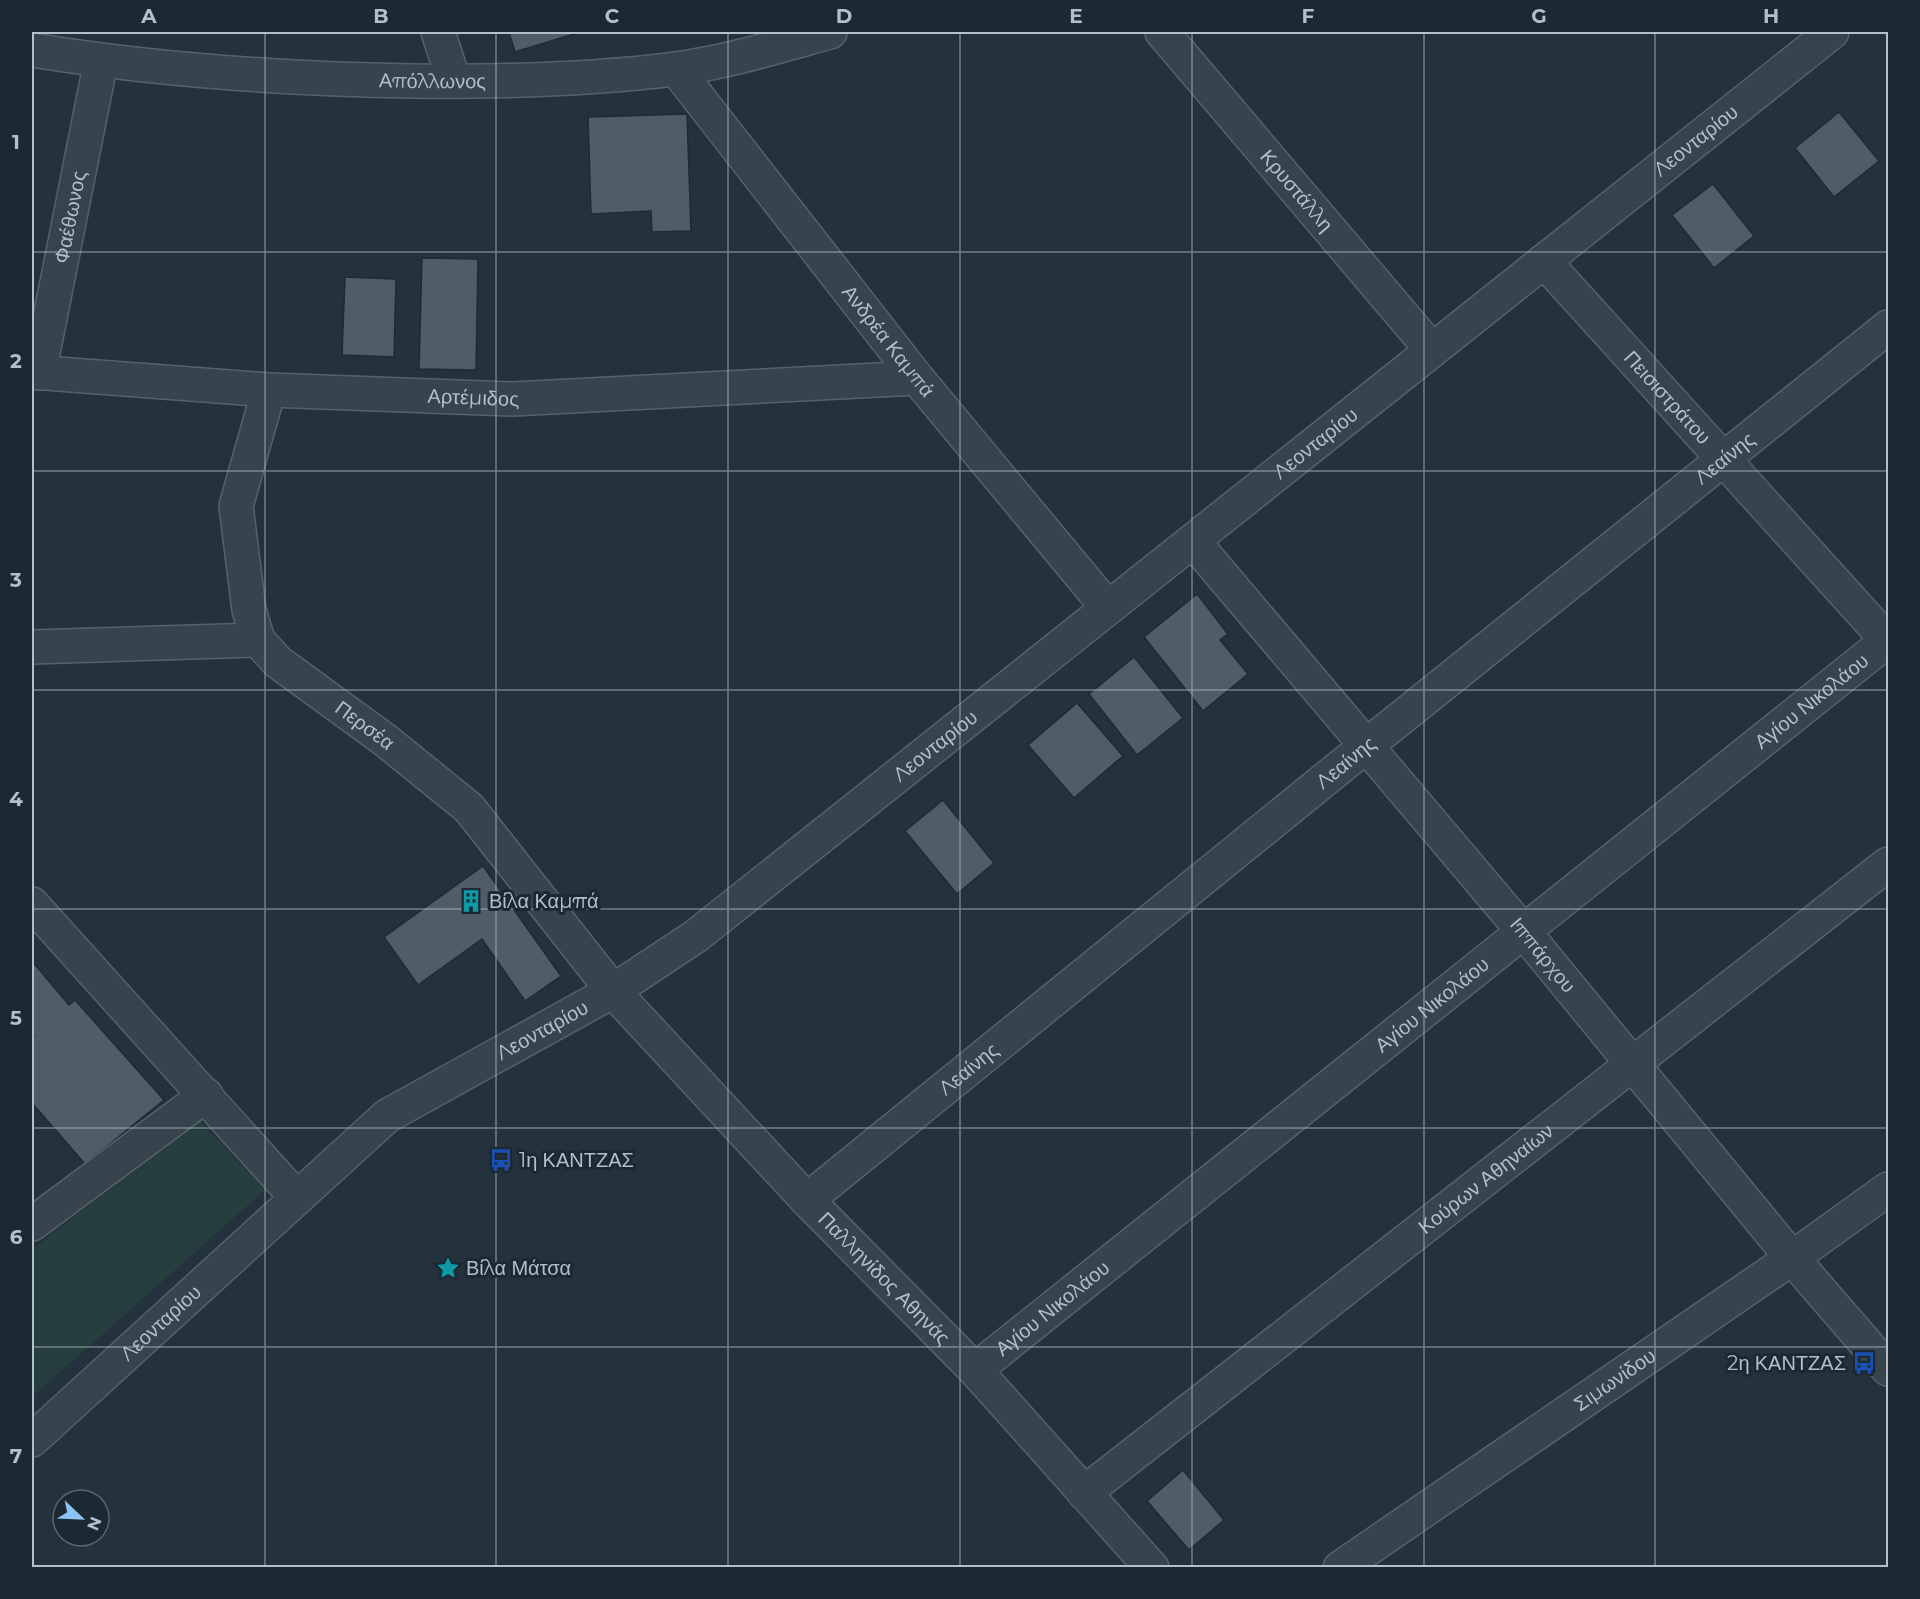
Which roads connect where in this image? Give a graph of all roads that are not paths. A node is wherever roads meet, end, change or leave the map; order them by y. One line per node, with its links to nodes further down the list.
1 (438, 32): 8 (street)
2 (830, 32): 7 (street, Απόλλωνος)
3 (1162, 32): 11 (street, Κρυστάλλη)
4 (1815, 37): 9 (street, Λεονταρίου)
5 (32, 50): 6 (street, Απόλλωνος)
6 (101, 61): 8 (street, Απόλλωνος); 12 (street, Φαέθωνος)
7 (676, 69): 8 (street, Απόλλωνος); 13 (street, Ανδρέα Καμπά)
8 (454, 81)
9 (1544, 261): 11 (street, Λεονταρίου); 15 (street, Πεισιστράτου)
10 (1888, 327): 15 (street, Λεαίνης)
11 (1431, 350): 16 (street, Λεονταρίου)
12 (35, 372): 14 (street, Αρτέμιδος)
13 (917, 378): 14 (street, Αρτέμιδος); 17 (street, Ανδρέα Καμπά)
14 (269, 390): 18 (street)
15 (1723, 461): 19 (street, Πεισιστράτου); 21 (street, Λεαίνης)
16 (1193, 541): 17 (street, Λεονταρίου); 21 (street, Ιππάρχου)
17 (1108, 609): 25 (street, Λεονταρίου)
18 (258, 640): 20 (street); 25 (street, Περσέα)
19 (1888, 640): 24 (street, Αγίου Νικολάου)
20 (32, 647)
21 (1366, 746): 24 (street, Ιππάρχου); 30 (street, Λεαίνης)
22 (1888, 864): 26 (street, Κούρων Αθηναίων)
23 (32, 904): 27 (street)
24 (1524, 932): 26 (street, Ιππάρχου); 34 (street, Αγίου Νικολάου)
25 (612, 991): 29 (street, Λεονταρίου); 30 (street, Παλληνίδος Αθηνάς)
26 (1631, 1065): 32 (street, Ιππάρχου); 36 (street, Κούρων Αθηναίων)
27 (206, 1095): 29 (street); 31 (street)
28 (1888, 1189): 32 (street, Σιμωνίδου)
29 (297, 1198): 35 (street, Λεονταρίου)
30 (807, 1200): 34 (street, Παλληνίδος Αθηνάς)
31 (32, 1224)
32 (1792, 1258): 33 (street, Ιππάρχου); 38 (street, Σιμωνίδου)
33 (1888, 1369)
34 (975, 1370): 36 (street, Παλληνίδος Αθηνάς)
35 (32, 1440)
36 (1084, 1493): 37 (street, Παλληνίδος Αθηνάς)
37 (1152, 1568)
38 (1340, 1568)

